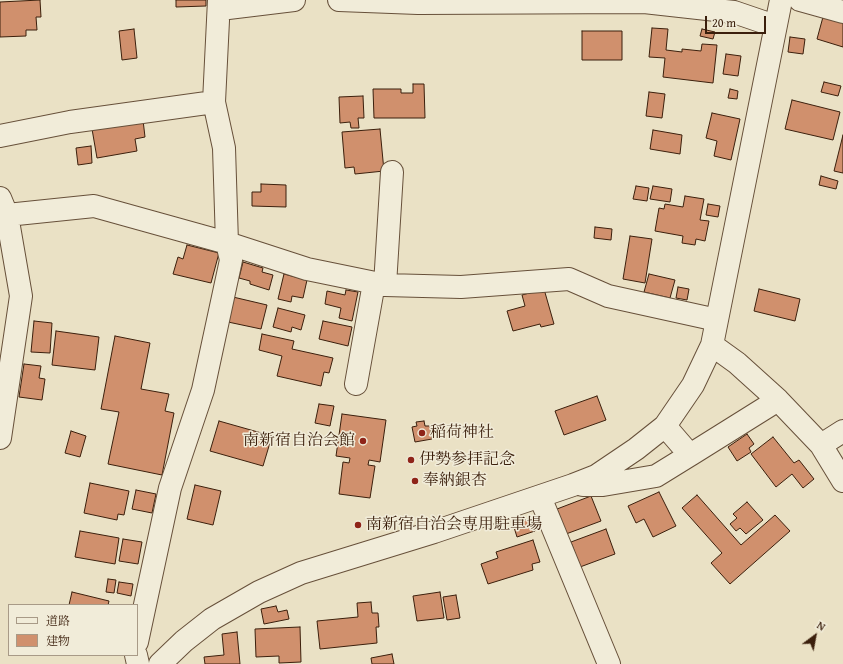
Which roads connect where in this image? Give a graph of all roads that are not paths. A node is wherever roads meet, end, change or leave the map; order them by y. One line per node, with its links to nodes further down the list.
1 (294, 0): 6 (street)
2 (339, 0): 5 (street)
3 (781, 0): 8 (street)
4 (800, 0): 7 (street)
5 (580, 1): 8 (street)
6 (220, 5): 9 (street)
7 (843, 12)
8 (776, 26): 15 (street)
9 (214, 102): 10 (street); 13 (street)
10 (0, 136)
11 (392, 172): 14 (street)
12 (4, 207): 13 (street); 17 (street)
13 (227, 243): 14 (street); 28 (street)
14 (379, 284): 15 (street); 18 (street)
15 (717, 320): 16 (street)
16 (712, 345): 19 (street); 20 (street)
17 (6, 356): 22 (street)
18 (356, 384)
19 (778, 400): 23 (street); 24 (street)
20 (665, 426): 24 (street); 26 (street)
21 (843, 431): 23 (street)
22 (0, 438)
23 (821, 444): 25 (street)
24 (690, 455): 26 (street)
25 (843, 481)
26 (573, 485): 27 (street)
27 (540, 497): 29 (street); 30 (street)
28 (138, 637)
29 (160, 664)
30 (609, 664)

